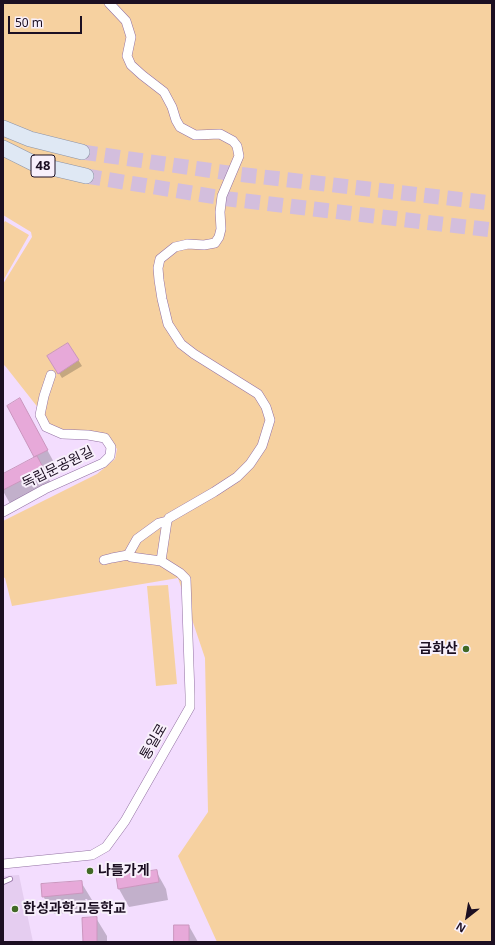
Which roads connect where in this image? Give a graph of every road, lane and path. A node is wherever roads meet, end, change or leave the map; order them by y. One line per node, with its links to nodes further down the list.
1 (109, 3): 8 (street)
2 (3, 128): 4 (main road, 48)
3 (3, 148): 5 (main road, 48)
4 (82, 152)
5 (86, 176)
6 (50, 375): 7 (street, 독립문공원길)
7 (3, 512)
8 (167, 521): 9 (street); 11 (street)
9 (128, 556): 10 (street); 11 (street)
10 (104, 560)
11 (161, 561): 12 (street, 통일로)
12 (3, 864)
13 (10, 879): 14 (lane)
14 (3, 882)

